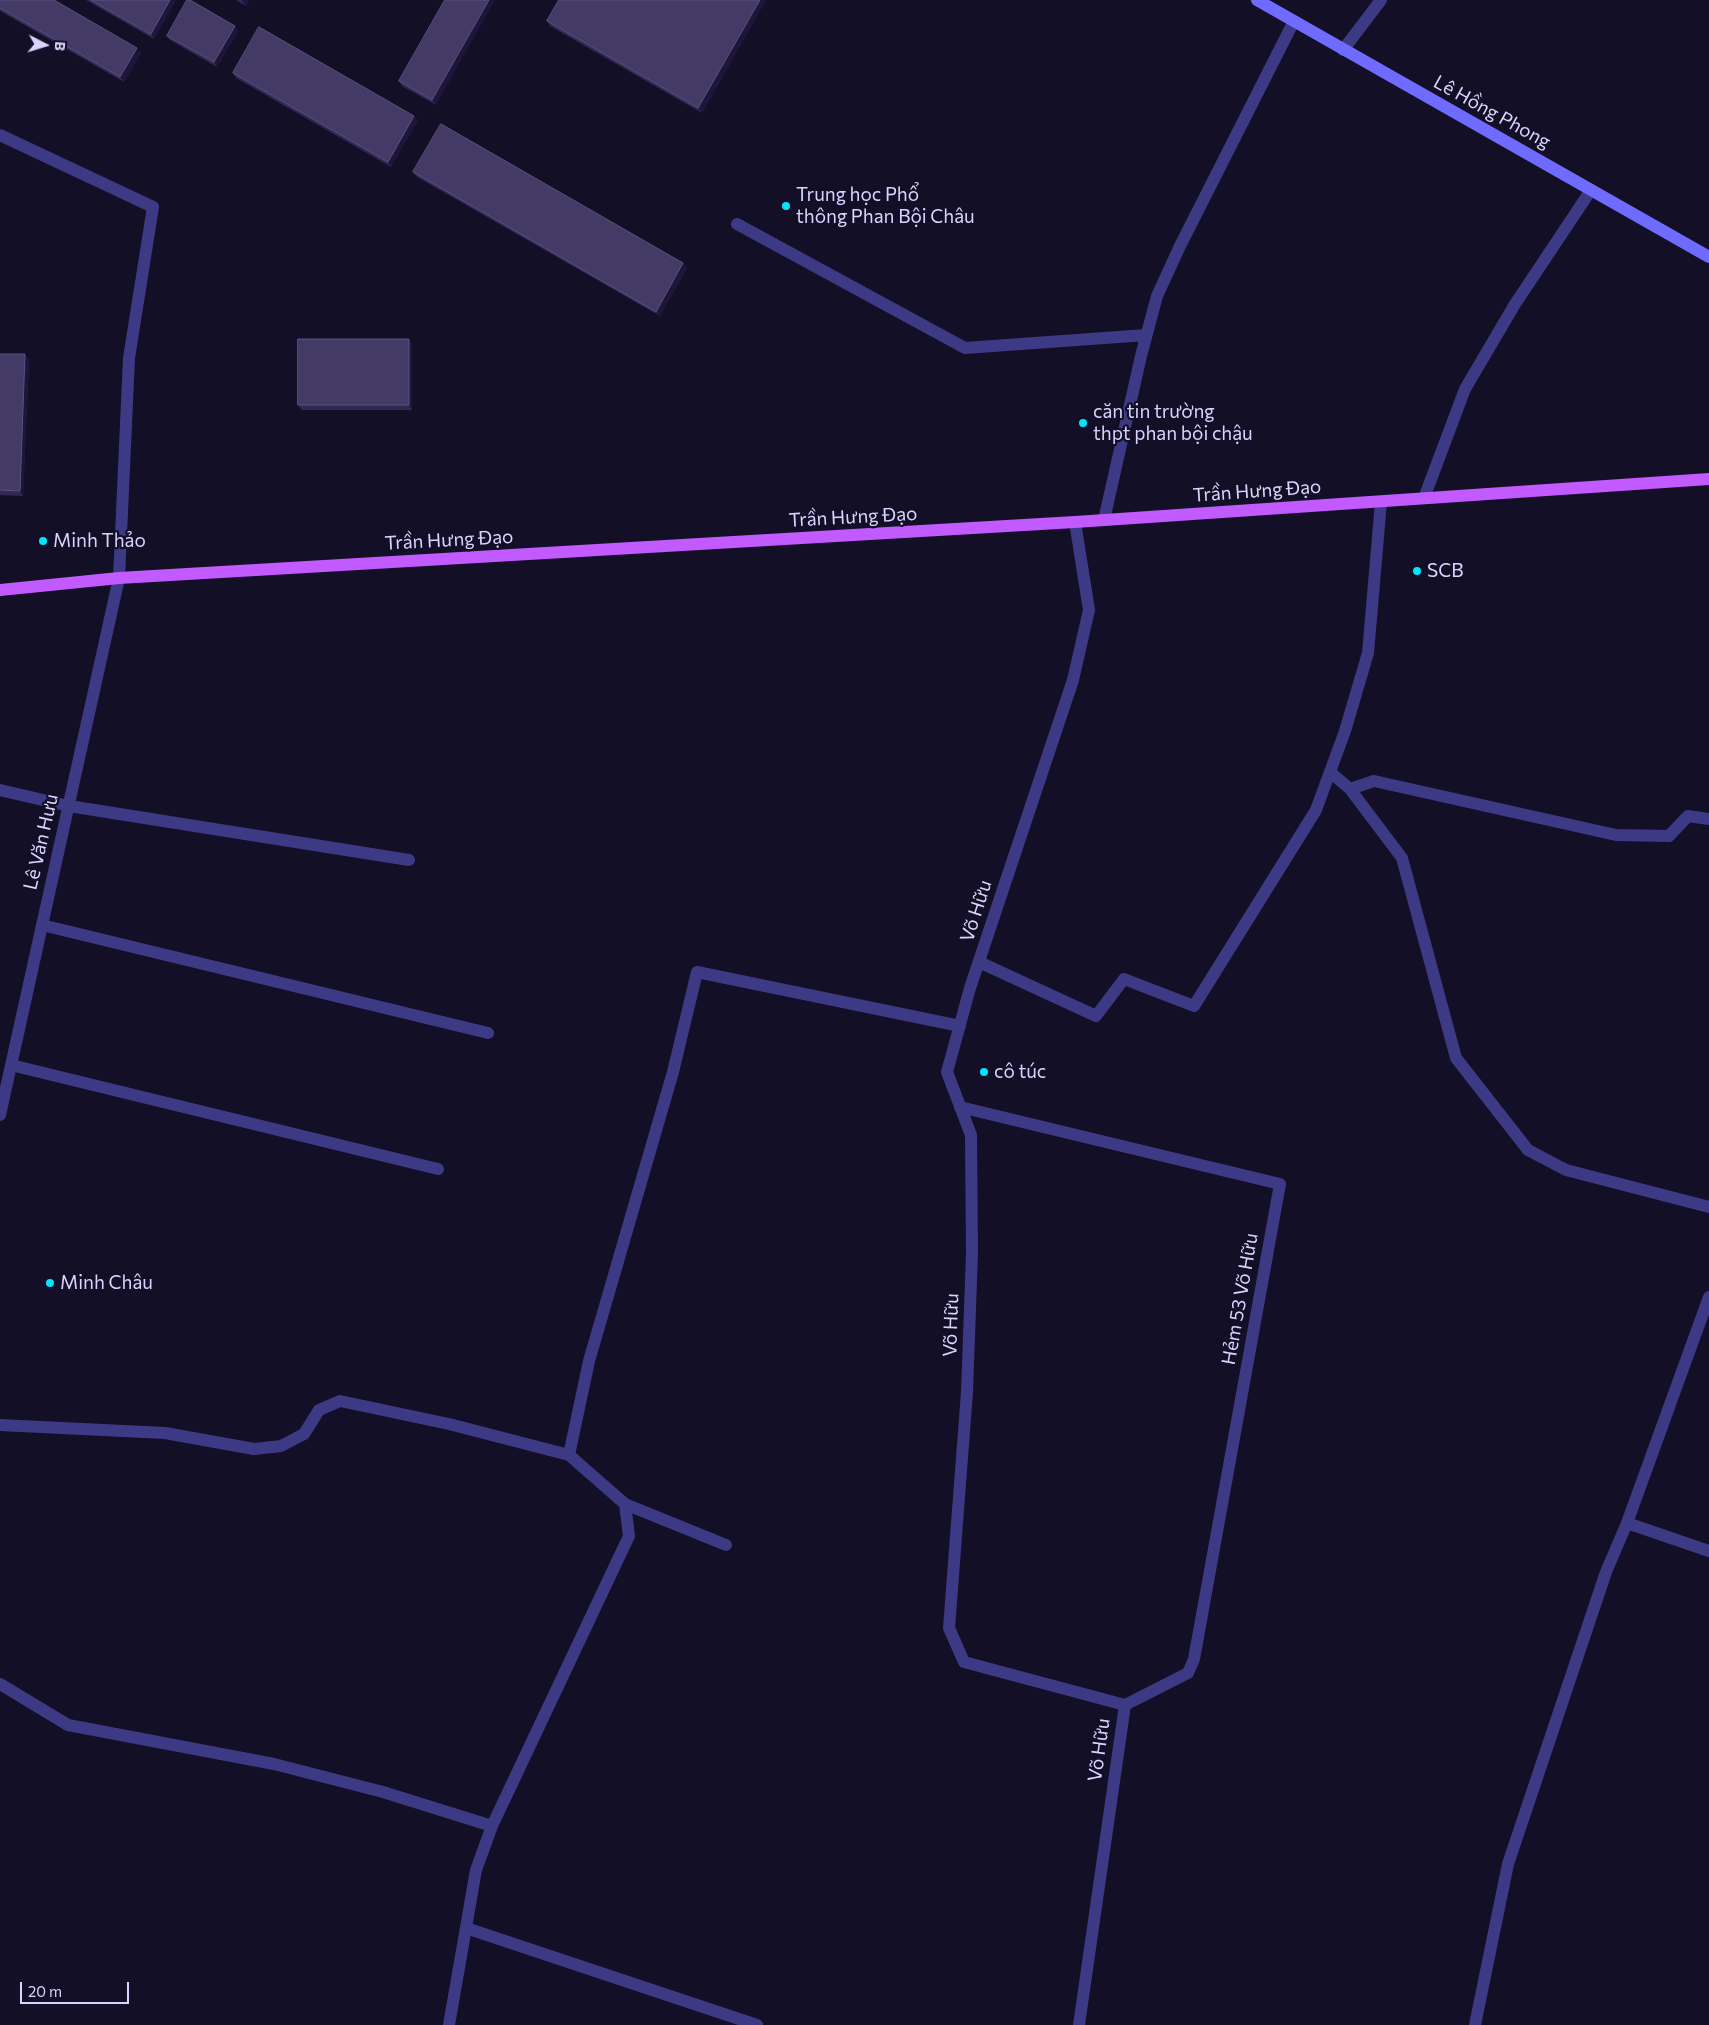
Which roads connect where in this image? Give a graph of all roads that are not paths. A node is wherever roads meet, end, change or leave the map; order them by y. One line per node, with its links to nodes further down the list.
1 (1257, 0): 3 (main road, Lê Hồng Phong)
2 (1381, 0): 4 (street)
3 (1294, 21): 4 (main road, Lê Hồng Phong); 9 (street)
4 (1343, 50): 6 (main road, Lê Hồng Phong)
5 (0, 135): 15 (street, Lê Văn Hưu)
6 (1591, 190): 8 (main road, Lê Hồng Phong); 11 (street)
7 (738, 224): 9 (street)
8 (1709, 257)
9 (1146, 335): 13 (street)
10 (1709, 479): 11 (main road, Trần Hưng Đạo)
11 (1424, 498): 12 (main road, Trần Hưng Đạo)
12 (1382, 502): 13 (main road, Trần Hưng Đạo); 17 (street)
13 (1104, 520): 14 (main road, Trần Hưng Đạo)
14 (1075, 522): 15 (main road, Trần Hưng Đạo); 24 (street, Võ Hữu)
15 (119, 578): 16 (main road, Trần Hưng Đạo); 20 (street, Lê Văn Hưu)
16 (0, 590)
17 (1330, 772): 18 (street); 24 (street)
18 (1350, 789): 21 (street); 31 (street)
19 (0, 790): 20 (street)
20 (69, 806): 22 (street); 23 (street, Lê Văn Hưu)
21 (1709, 819)
22 (409, 860)
23 (42, 925): 26 (street); 27 (street, Lê Văn Hưu)
24 (979, 962): 25 (street, Võ Hữu)
25 (960, 1026): 28 (street, Võ Hữu); 34 (street)
26 (488, 1032)
27 (11, 1065): 29 (street, Lê Văn Hưu); 30 (street)
28 (960, 1107): 40 (street, Võ Hữu); 40 (street, Hẻm 53 Võ Hữu)
29 (0, 1115)
30 (438, 1169)
31 (1709, 1207)
32 (1709, 1297): 36 (street)
33 (0, 1425): 34 (street)
34 (569, 1455): 35 (street)
35 (625, 1504): 37 (street); 41 (street)
36 (1627, 1523): 38 (street); 46 (street)
37 (726, 1545)
38 (1709, 1551)
39 (0, 1684): 41 (street)
40 (1125, 1705): 45 (street, Võ Hữu)
41 (492, 1826): 42 (street)
42 (466, 1928): 43 (street); 44 (street)
43 (449, 2025)
44 (757, 2025)
45 (1079, 2025)
46 (1475, 2025)

